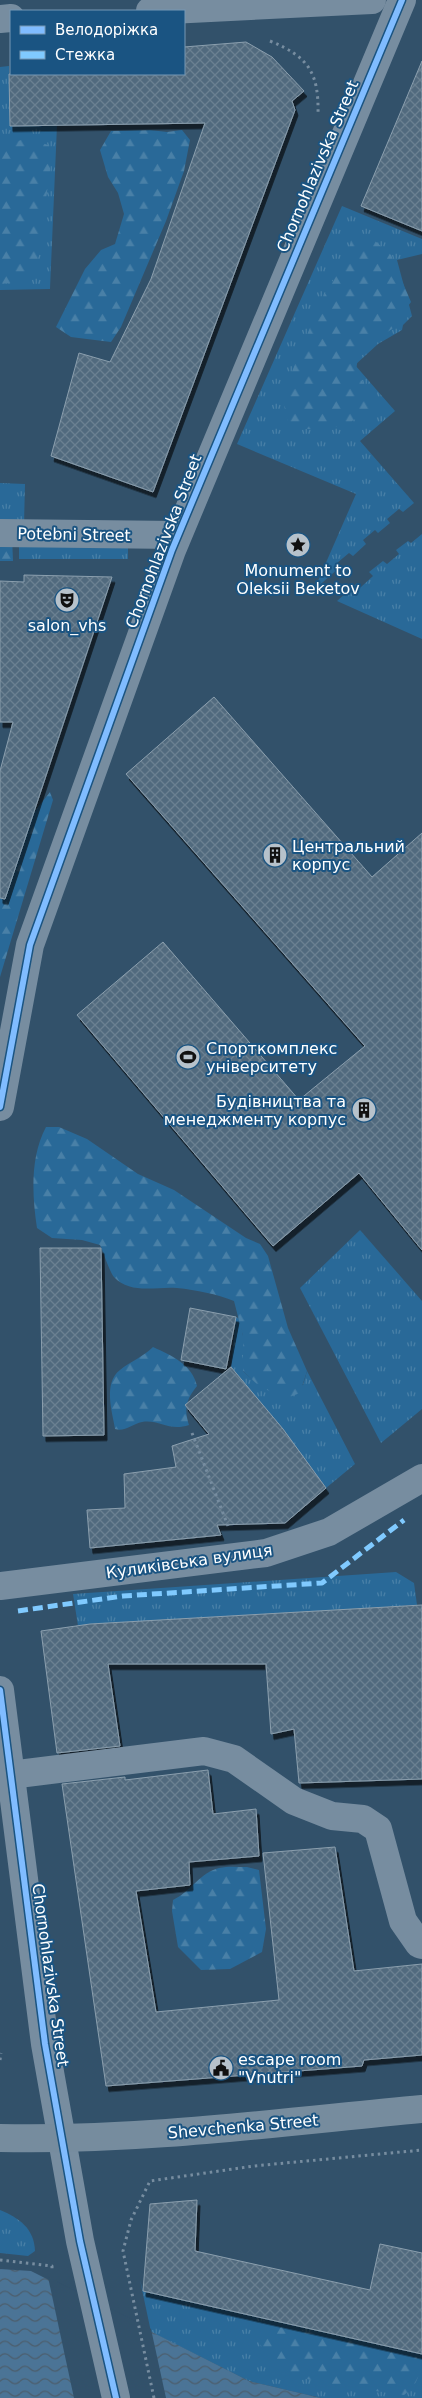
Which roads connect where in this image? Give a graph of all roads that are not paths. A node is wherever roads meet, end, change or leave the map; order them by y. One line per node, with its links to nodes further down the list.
1 (372, 0): 3 (street)
2 (402, 0): 5 (street, Chornohlazivska Street)
3 (170, 10)
4 (0, 533): 5 (street, Potebni Street)
5 (177, 535): 6 (street, Chornohlazivska Street)
6 (0, 1108)
7 (422, 1478): 8 (street, Куликівська вулиця)
8 (0, 1586)
9 (0, 1690): 10 (street, Chornohlazivska Street)
10 (10, 1775): 11 (street); 14 (street, Chornohlazivska Street)
11 (422, 1945)
12 (422, 2108): 14 (main road, Shevchenka Street)
13 (0, 2138): 14 (main road, Shevchenka Street)
14 (63, 2139): 15 (street, Chornohlazivska Street)
15 (116, 2398)

